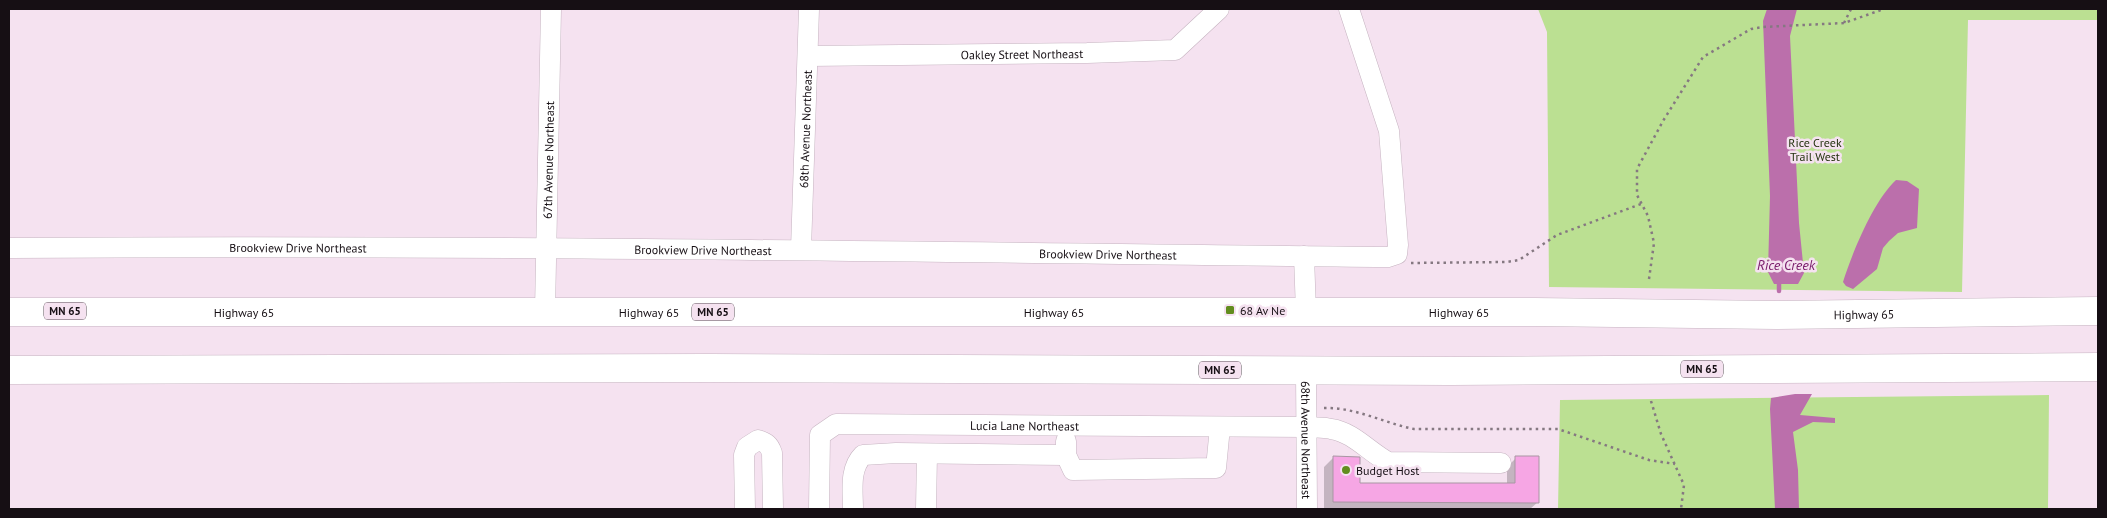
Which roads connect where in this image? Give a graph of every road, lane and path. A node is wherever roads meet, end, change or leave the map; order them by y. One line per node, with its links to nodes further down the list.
1 (551, 9): 11 (street, 67th Avenue Northeast)
2 (809, 9): 8 (street, 68th Avenue Northeast)
3 (1219, 9): 8 (street, Oakley Street Northeast)
4 (1349, 9): 13 (street)
5 (1851, 9): 7 (path)
6 (1884, 9): 7 (path)
7 (1844, 22): 9 (path)
8 (808, 56): 12 (street, 68th Avenue Northeast)
9 (1641, 204): 13 (path); 15 (path)
10 (9, 248): 11 (street, Brookview Drive Northeast)
11 (546, 248): 12 (street, Brookview Drive Northeast); 16 (street, 67th Avenue Northeast)
12 (801, 249): 14 (street, Brookview Drive Northeast)
13 (1396, 254): 14 (street, Brookview Drive Northeast)
14 (1304, 256): 19 (street)
15 (1649, 278)
16 (544, 311): 18 (highway, Highway 65 / MN 65); 19 (highway, Highway 65 / MN 65)
17 (2098, 311): 19 (highway, Highway 65 / MN 65)
18 (9, 312)
19 (1306, 312)
20 (2098, 367): 22 (highway, MN 65)
21 (9, 370): 22 (highway, MN 65)
22 (1306, 370): 24 (street, 68th Avenue Northeast)
23 (1651, 401): 32 (path)
24 (1308, 418): 27 (street, Lucia Lane Northeast); 31 (street, Lucia Lane Northeast); 32 (path); 38 (street, 68th Avenue Northeast)
25 (890, 424): 26 (street, Lucia Lane Northeast); 28 (street); 35 (street, Lucia Lane Northeast)
26 (1066, 425): 27 (street, Lucia Lane Northeast); 30 (street)
27 (1220, 426): 30 (street)
28 (891, 453): 29 (street); 36 (street)
29 (927, 454): 30 (street); 37 (street)
30 (1066, 454)
31 (1501, 463)
32 (1675, 464): 39 (path)
33 (746, 509): 34 (street)
34 (773, 509)
35 (819, 509)
36 (853, 509)
37 (926, 509)
38 (1307, 509)
39 (1681, 509)

